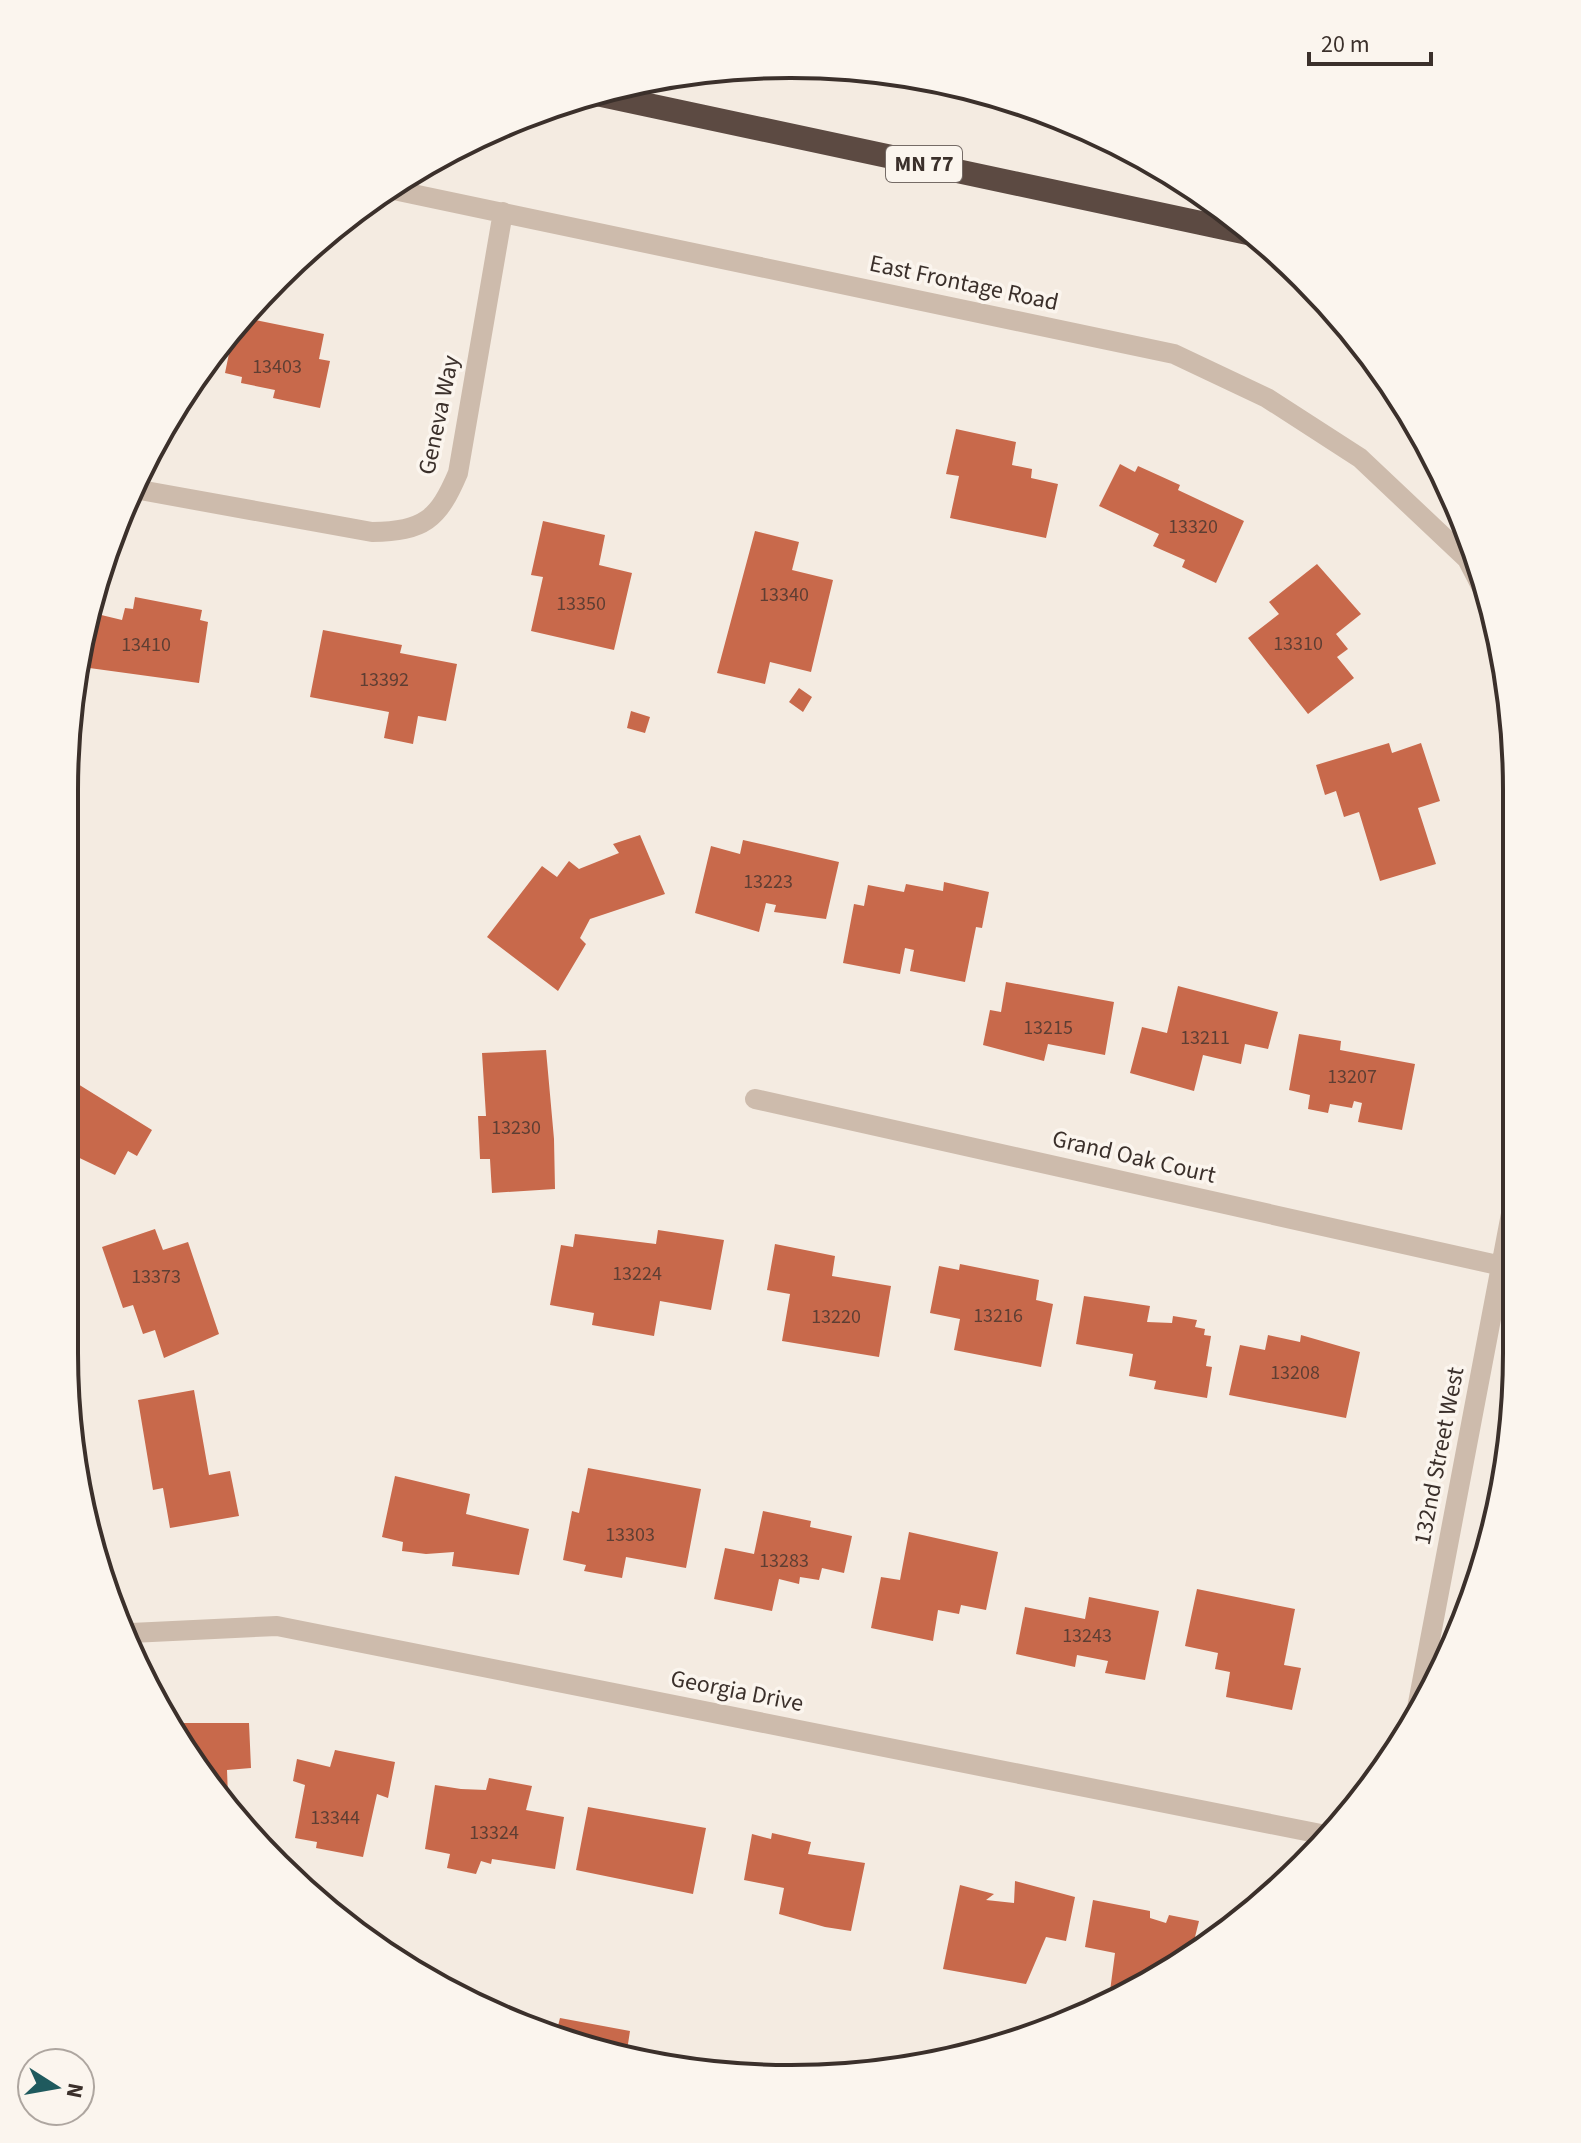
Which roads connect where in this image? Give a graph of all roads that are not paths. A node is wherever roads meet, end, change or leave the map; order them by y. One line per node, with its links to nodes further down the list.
1 (620, 99): 4 (highway, MN 77)
2 (404, 192): 3 (street, East Frontage Road)
3 (503, 212): 5 (street, Geneva Way); 6 (street, East Frontage Road)
4 (1229, 229)
5 (144, 491)
6 (1463, 555)
7 (755, 1099): 9 (street, Grand Oak Court)
8 (1503, 1260): 9 (street, 132nd Street West)
9 (1502, 1266): 11 (street, 132nd Street West)
10 (135, 1633): 12 (street, Georgia Drive)
11 (1422, 1683)
12 (1316, 1833)

